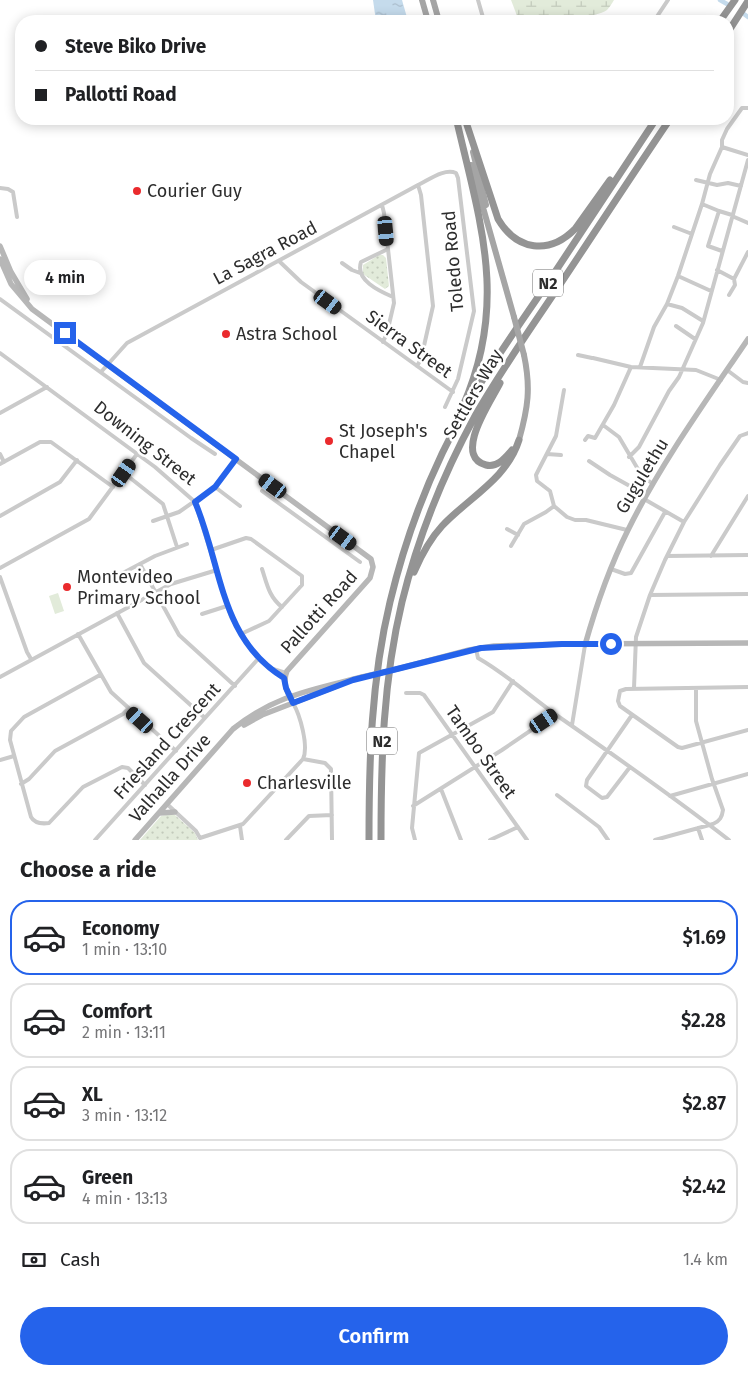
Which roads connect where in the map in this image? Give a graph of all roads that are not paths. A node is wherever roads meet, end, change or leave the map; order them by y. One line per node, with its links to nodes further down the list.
1 (422, 0): 7 (main road)
2 (433, 0): 8 (main road)
3 (478, 0): 9 (street)
4 (668, 0): 10 (street)
5 (735, 0): 11 (highway)
6 (748, 1): 12 (highway)
7 (426, 15)
8 (437, 15)
9 (482, 15)
10 (658, 15)
11 (724, 15)
12 (734, 23)
13 (748, 108): 14 (street)
14 (734, 119)
15 (462, 125): 86 (main road, bridge)
16 (462, 125): 88 (highway)
17 (463, 125): 18 (highway)
18 (651, 125)
19 (651, 125): 88 (highway, Settlers Way / N2)
20 (666, 125): 63 (highway, Settlers Way / N2)
21 (730, 125): 22 (street)
22 (722, 147): 23 (street); 28 (street)
23 (748, 155)
24 (748, 160): 26 (street)
25 (451, 171): 29 (street, La Sagra Road); 79 (street, Toledo Road)
26 (746, 174): 30 (street)
27 (696, 180): 28 (street)
28 (708, 183): 30 (street); 32 (street)
29 (418, 185): 33 (street, La Sagra Road); 69 (street)
30 (741, 186): 35 (street)
31 (0, 188): 36 (street)
32 (702, 204): 34 (street); 39 (street)
33 (382, 206): 41 (street); 45 (street, La Sagra Road)
34 (719, 211): 35 (street); 42 (street)
35 (732, 216): 37 (street); 42 (street)
36 (17, 217)
37 (748, 223)
38 (674, 227): 39 (street)
39 (692, 234): 51 (street)
40 (0, 246): 48 (street)
41 (388, 249): 49 (street); 55 (street)
42 (722, 251): 47 (street)
43 (748, 252): 52 (street)
44 (0, 258): 48 (street)
45 (279, 261): 62 (street, Sierra Street); 68 (street, La Sagra Road)
46 (342, 263): 49 (street)
47 (717, 270): 52 (street); 53 (street)
48 (9, 273): 50 (street); 68 (street, Pallotti Road)
49 (360, 273): 55 (street)
50 (0, 276)
51 (678, 276): 53 (street); 57 (street)
52 (734, 279): 54 (street)
53 (711, 291): 58 (street)
54 (729, 295)
55 (393, 297): 62 (street)
56 (0, 299): 74 (street)
57 (667, 304): 58 (street); 71 (street)
58 (703, 321): 60 (street)
59 (676, 326): 60 (street)
60 (695, 339): 72 (street)
61 (748, 339): 73 (street, Gugulethu)
62 (383, 342): 69 (street, Sierra Street)
63 (516, 351): 86 (highway); 151 (highway, Settlers Way / N2)
64 (0, 353): 66 (street, Downing Street)
65 (578, 355): 70 (street)
66 (7, 358): 67 (street); 77 (street, Downing Street)
67 (0, 362)
68 (108, 364): 74 (street, La Sagra Road); 83 (street, Pallotti Road)
69 (417, 366): 79 (street, Sierra Street)
70 (630, 367): 71 (street); 82 (street)
71 (640, 367): 72 (street)
72 (683, 369): 75 (street); 94 (street)
73 (727, 370): 75 (street, Gugulethu); 76 (street)
74 (101, 372): 85 (street)
75 (721, 380): 100 (street, Gugulethu)
76 (748, 383)
77 (46, 387): 81 (street); 90 (street, Downing Street)
78 (564, 390): 92 (street)
79 (453, 392): 80 (street, Toledo Road)
80 (445, 407)
81 (0, 413)
82 (603, 425): 87 (street); 94 (street)
83 (197, 430): 85 (street); 95 (street, Pallotti Road)
84 (748, 433): 115 (street)
85 (191, 438): 91 (street)
86 (519, 440): 151 (highway)
87 (585, 440)
88 (444, 450): 202 (highway, Settlers Way / N2)
89 (0, 454): 98 (street)
90 (137, 454): 99 (street); 107 (street, Downing Street)
91 (215, 454)
92 (547, 454): 93 (street); 110 (street)
93 (561, 455)
94 (630, 457): 100 (street)
95 (236, 459): 102 (street); 104 (street, Pallotti Road)
96 (77, 460): 98 (street); 101 (street); 112 (street)
97 (589, 461): 106 (street)
98 (2, 463)
99 (124, 473): 101 (street); 113 (street)
100 (653, 484): 106 (street, Gugulethu)
101 (113, 487): 130 (street)
102 (215, 487): 107 (street); 109 (street)
103 (262, 491): 108 (street, Pallotti Road)
104 (286, 495): 108 (street); 119 (street, Pallotti Road)
105 (748, 496): 127 (street)
106 (645, 497): 111 (street); 117 (street, Gugulethu)
107 (195, 502): 113 (street); 124 (street, Downing Street)
108 (280, 504): 121 (street, Pallotti Road)
109 (240, 506)
110 (554, 506): 117 (street); 118 (street)
111 (664, 512): 115 (street); 132 (street)
112 (0, 516)
113 (168, 516): 114 (street); 123 (street)
114 (153, 521)
115 (684, 522): 126 (street)
116 (507, 529): 118 (street)
117 (627, 530): 132 (street, Gugulethu)
118 (518, 535): 122 (street)
119 (343, 538): 121 (street); 153 (street, Pallotti Road)
120 (187, 544): 123 (street)
121 (337, 546): 128 (street, Pallotti Road)
122 (511, 546)
123 (178, 547): 129 (street)
124 (211, 550): 133 (street, Downing Street); 140 (street)
125 (748, 555): 127 (street)
126 (667, 556): 127 (street); 138 (street)
127 (711, 556)
128 (360, 562)
129 (140, 564): 134 (street); 136 (street)
130 (0, 568)
131 (262, 569): 140 (street)
132 (611, 569): 145 (street, Gugulethu)
133 (217, 570): 136 (street); 139 (street, Downing Street)
134 (121, 574)
135 (0, 577): 149 (street)
136 (156, 592): 141 (street); 157 (street)
137 (748, 594): 138 (street)
138 (650, 595): 147 (street)
139 (227, 606): 142 (street); 144 (street, Downing Street)
140 (282, 607): 144 (street)
141 (117, 613): 143 (street); 167 (street)
142 (202, 614)
143 (78, 634): 149 (street); 152 (street)
144 (242, 634): 150 (street, Downing Street)
145 (586, 643): 147 (street, Valhalla Drive); 148 (street, Valhalla Drive); 168 (street)
146 (748, 643): 147 (street, Valhalla Drive)
147 (634, 644): 158 (street)
148 (476, 649): 155 (street, Valhalla Drive, bridge); 156 (street)
149 (31, 659): 154 (street)
150 (258, 659): 153 (street, Downing Street); 157 (street, Friesland Crescent)
151 (391, 660): 203 (highway, Settlers Way / N2)
152 (100, 675): 164 (street); 175 (street)
153 (285, 676): 162 (street)
154 (0, 677)
155 (353, 680): 162 (street, Valhalla Drive); 163 (street, Valhalla Drive)
156 (513, 681): 165 (street); 170 (street)
157 (235, 686): 167 (street, Friesland Crescent)
158 (634, 688): 159 (street); 166 (street)
159 (696, 688): 160 (street); 172 (street)
160 (748, 688)
161 (406, 693): 170 (street, Tambo Street)
162 (290, 696): 163 (street); 171 (street, Valhalla Drive)
163 (293, 703): 171 (street, Valhalla Drive); 176 (street)
164 (128, 709): 174 (street); 181 (street)
165 (555, 714): 168 (street); 178 (street)
166 (632, 715): 172 (street); 173 (street)
167 (206, 718): 174 (street, Friesland Crescent)
168 (572, 725): 173 (street)
169 (748, 730): 172 (street)
170 (452, 734): 178 (street, Tambo Street); 188 (street)
171 (228, 736): 187 (street, Valhalla Drive)
172 (702, 742): 182 (street)
173 (607, 750): 179 (street); 179 (street)
174 (176, 751): 183 (street, Friesland Crescent)
175 (14, 756): 177 (street); 181 (street)
176 (303, 759): 191 (street); 193 (street)
177 (0, 760)
178 (476, 767): 184 (street); 194 (street, Tambo Street)
179 (630, 767): 186 (street)
180 (748, 774): 182 (street)
181 (21, 784): 183 (street)
182 (714, 784): 186 (street); 192 (street)
183 (146, 785): 197 (street, Friesland Crescent)
184 (441, 789): 188 (street); 205 (street)
185 (557, 795): 208 (street)
186 (670, 796): 192 (street)
187 (167, 804): 189 (street); 190 (street, Valhalla Drive)
188 (413, 806): 204 (street)
189 (175, 812): 190 (street); 196 (street)
190 (158, 814): 198 (street, Valhalla Drive)
191 (332, 815): 200 (street); 201 (street)
192 (709, 824): 195 (street); 211 (street)
193 (240, 826): 196 (street); 199 (street)
194 (518, 827): 206 (street); 207 (street, Tambo Street)
195 (698, 828): 209 (street); 210 (street)
196 (201, 839)
197 (95, 840)
198 (134, 840)
199 (242, 840)
200 (286, 840)
201 (332, 840)
202 (369, 840)
203 (381, 840)
204 (415, 840)
205 (461, 840)
206 (490, 840)
207 (527, 840)
208 (608, 840)
209 (655, 840)
210 (702, 840)
211 (729, 840)

